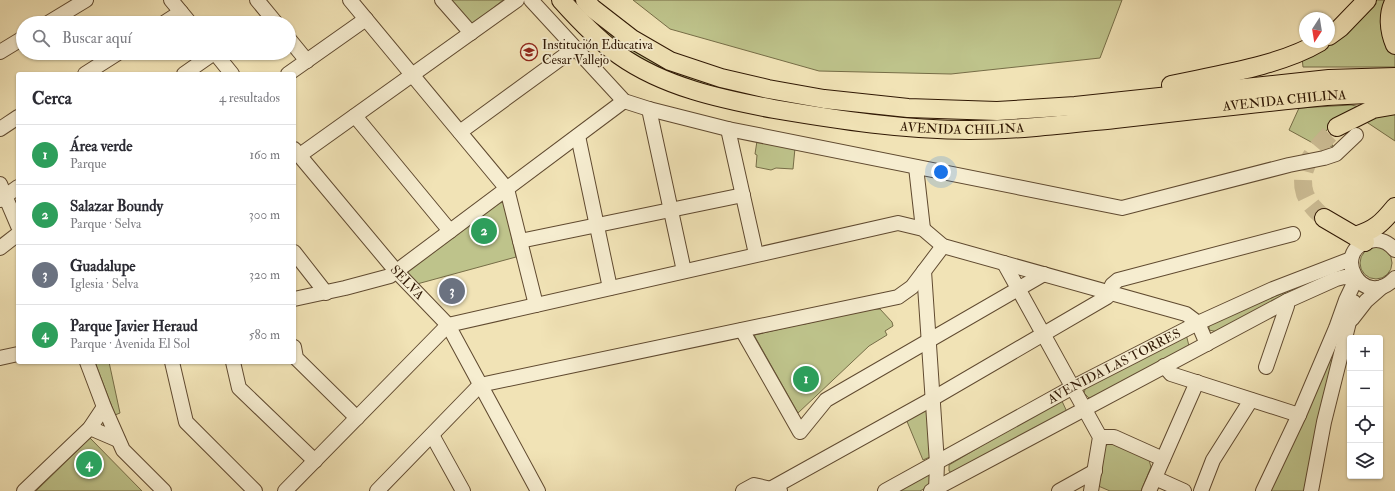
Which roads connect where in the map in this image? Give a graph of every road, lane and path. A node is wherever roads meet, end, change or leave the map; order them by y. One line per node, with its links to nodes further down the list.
1 (86, 0): 12 (street)
2 (171, 0): 13 (street)
3 (257, 0): 14 (street)
4 (350, 0): 15 (street)
5 (442, 0): 17 (street)
6 (517, 0): 17 (street)
7 (531, 0): 21 (street)
8 (561, 0): 34 (main road, AVENIDA CHILINA)
9 (585, 0): 37 (main road, AVENIDA CHILINA)
10 (1367, 0): 16 (main road)
11 (1395, 0): 19 (main road)
12 (60, 16)
13 (183, 16)
14 (270, 16)
15 (366, 19): 27 (street); 32 (street)
16 (1335, 32)
17 (471, 33): 32 (street)
18 (16, 42): 23 (street)
19 (1395, 45)
20 (296, 47): 27 (street)
21 (575, 48): 35 (street); 44 (street)
22 (1308, 48): 37 (main road)
23 (0, 52)
24 (107, 60): 28 (street)
25 (205, 60): 29 (street)
26 (221, 60): 30 (street)
27 (307, 60): 31 (street)
28 (88, 72)
29 (187, 72)
30 (230, 72)
31 (291, 72)
32 (412, 75): 39 (street); 44 (street)
33 (1395, 77): 37 (main road, AVENIDA CHILINA)
34 (1395, 96)
35 (624, 101): 38 (street); 46 (street)
36 (1395, 105): 41 (main road)
37 (1075, 106)
38 (649, 109): 43 (street); 54 (street)
39 (355, 116): 47 (street); 60 (street)
40 (16, 118): 42 (street)
41 (1337, 127)
42 (0, 129)
43 (728, 130): 48 (street); 52 (street)
44 (460, 132): 50 (street)
45 (1356, 135): 48 (street)
46 (578, 136): 50 (street); 58 (street)
47 (297, 152): 72 (street, SELVA)
48 (916, 167): 59 (street)
49 (16, 189): 51 (street)
50 (507, 189): 60 (street); 64 (street)
51 (2, 193): 57 (street)
52 (743, 195): 54 (street); 69 (street)
53 (1395, 207): 63 (main road)
54 (671, 210): 58 (street); 73 (street)
55 (1324, 218): 63 (main road)
56 (1395, 218): 63 (street)
57 (16, 222)
58 (596, 225): 64 (street); 78 (street)
59 (923, 229): 65 (street); 69 (street)
60 (450, 232): 72 (street)
61 (1293, 234): 82 (street)
62 (16, 236): 66 (street)
63 (1365, 239): 67 (street); 70 (street)
64 (520, 241): 85 (street)
65 (943, 246): 71 (street); 74 (street)
66 (0, 248)
67 (1395, 250)
68 (296, 254): 81 (street)
69 (756, 254): 73 (street)
70 (1352, 258): 77 (street); 86 (street, AVENIDA LAS TORRES)
71 (1004, 263): 75 (street); 80 (street)
72 (396, 271): 81 (street); 88 (street, SELVA)
73 (684, 271): 78 (street)
74 (924, 271): 89 (street); 91 (street)
75 (1044, 274): 80 (street); 82 (street)
76 (1395, 278): 79 (street)
77 (1357, 280): 79 (street); 84 (street, AVENIDA LAS TORRES); 87 (street); 108 (street)
78 (610, 288): 85 (street)
79 (1382, 288): 87 (street)
80 (1019, 290): 90 (street); 91 (street)
81 (326, 292): 83 (street)
82 (1110, 292): 86 (street); 90 (street)
83 (296, 299)
84 (1287, 301): 92 (street, AVENIDA LAS TORRES); 100 (street)
85 (536, 305): 88 (street)
86 (1198, 323): 92 (street); 103 (street, AVENIDA LAS TORRES)
87 (1348, 324): 137 (street)
88 (448, 325): 102 (street, SELVA); 109 (street)
89 (742, 330): 91 (street); 102 (street)
90 (1044, 334): 103 (street); 104 (street)
91 (928, 342): 104 (street)
92 (1207, 344): 99 (street, AVENIDA LAS TORRES)
93 (16, 354): 94 (street)
94 (0, 358)
95 (296, 358): 109 (street)
96 (88, 364): 106 (street)
97 (172, 364): 125 (street)
98 (233, 364): 115 (street)
99 (1164, 366): 101 (street); 107 (street, AVENIDA LAS TORRES)
100 (1266, 367)
101 (1197, 382): 105 (street); 114 (street)
102 (480, 386): 111 (street); 129 (street, SELVA)
103 (1073, 387): 107 (street); 116 (street, AVENIDA LAS TORRES)
104 (932, 400): 116 (street); 121 (street)
105 (1251, 400): 108 (street); 135 (street)
106 (104, 407): 110 (street); 113 (street)
107 (1084, 410): 112 (street); 122 (street, AVENIDA LAS TORRES)
108 (1300, 415): 136 (street)
109 (357, 418): 115 (street)
110 (90, 428): 113 (street); 123 (street)
111 (432, 435): 119 (street); 128 (street)
112 (1100, 437): 114 (street); 117 (street)
113 (118, 440): 124 (street)
114 (1163, 459): 118 (street)
115 (314, 461): 126 (street)
116 (937, 463): 122 (street); 130 (street, AVENIDA LAS TORRES)
117 (1094, 471): 131 (street); 132 (street)
118 (1155, 478): 133 (street); 134 (street)
119 (390, 486): 127 (street)
120 (748, 488): 121 (street)
121 (775, 490)
122 (934, 490)
123 (24, 491)
124 (164, 491)
125 (255, 491)
126 (285, 491)
127 (377, 491)
128 (462, 491)
129 (538, 491)
130 (885, 491)
131 (1059, 491)
132 (1091, 491)
133 (1149, 491)
134 (1184, 491)
135 (1201, 491)
136 (1263, 491)
137 (1311, 491)

